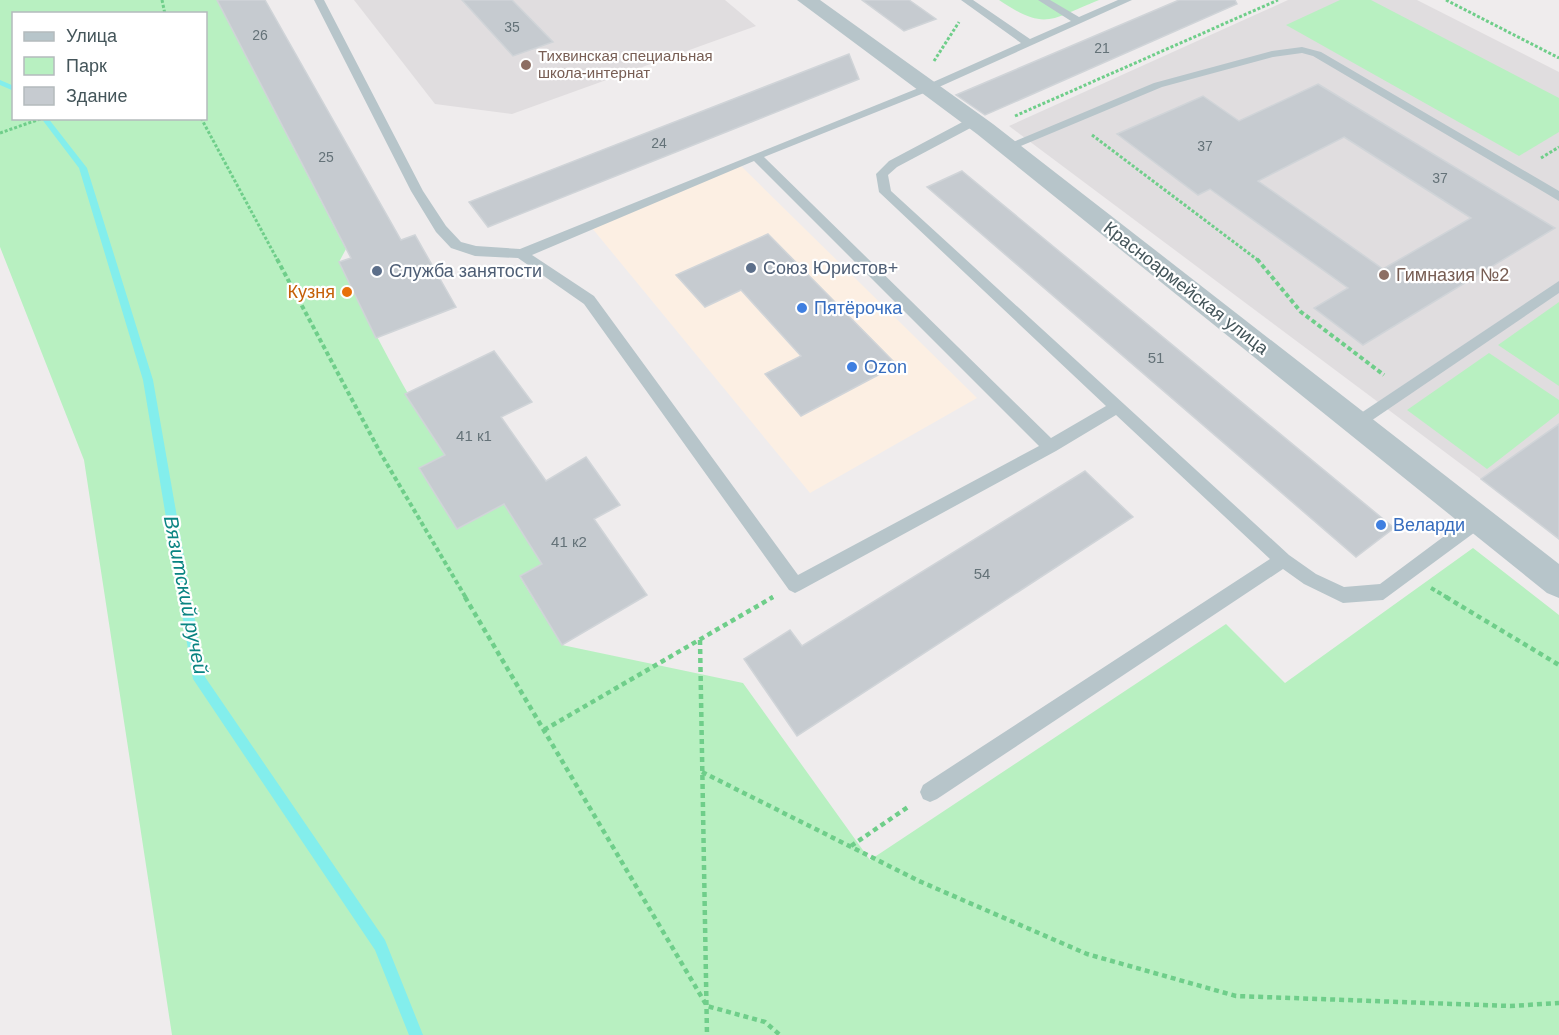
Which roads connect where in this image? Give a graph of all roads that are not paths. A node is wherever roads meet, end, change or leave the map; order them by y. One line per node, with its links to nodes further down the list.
1 (319, 0): 13 (lane)
2 (807, 0): 8 (street, Красноармейская улица)
3 (1043, 0): 6 (lane)
4 (1127, 0): 6 (lane)
5 (969, 2): 7 (lane)
6 (1078, 21): 7 (lane)
7 (1029, 43): 8 (lane)
8 (931, 86): 9 (street, Красноармейская улица); 11 (lane)
9 (979, 125): 10 (street, Красноармейская улица); 15 (lane)
10 (1007, 147): 12 (lane); 16 (street, Красноармейская улица)
11 (756, 156): 13 (lane); 17 (lane)
12 (1559, 197)
13 (521, 254): 17 (lane)
14 (1559, 286): 16 (lane)
15 (1118, 407): 17 (lane); 19 (lane)
16 (1357, 423): 18 (street, Красноармейская улица)
17 (1050, 447)
18 (1480, 519): 19 (lane); 20 (street, Красноармейская улица)
19 (1283, 560): 21 (lane)
20 (1559, 583)
21 (930, 792)

